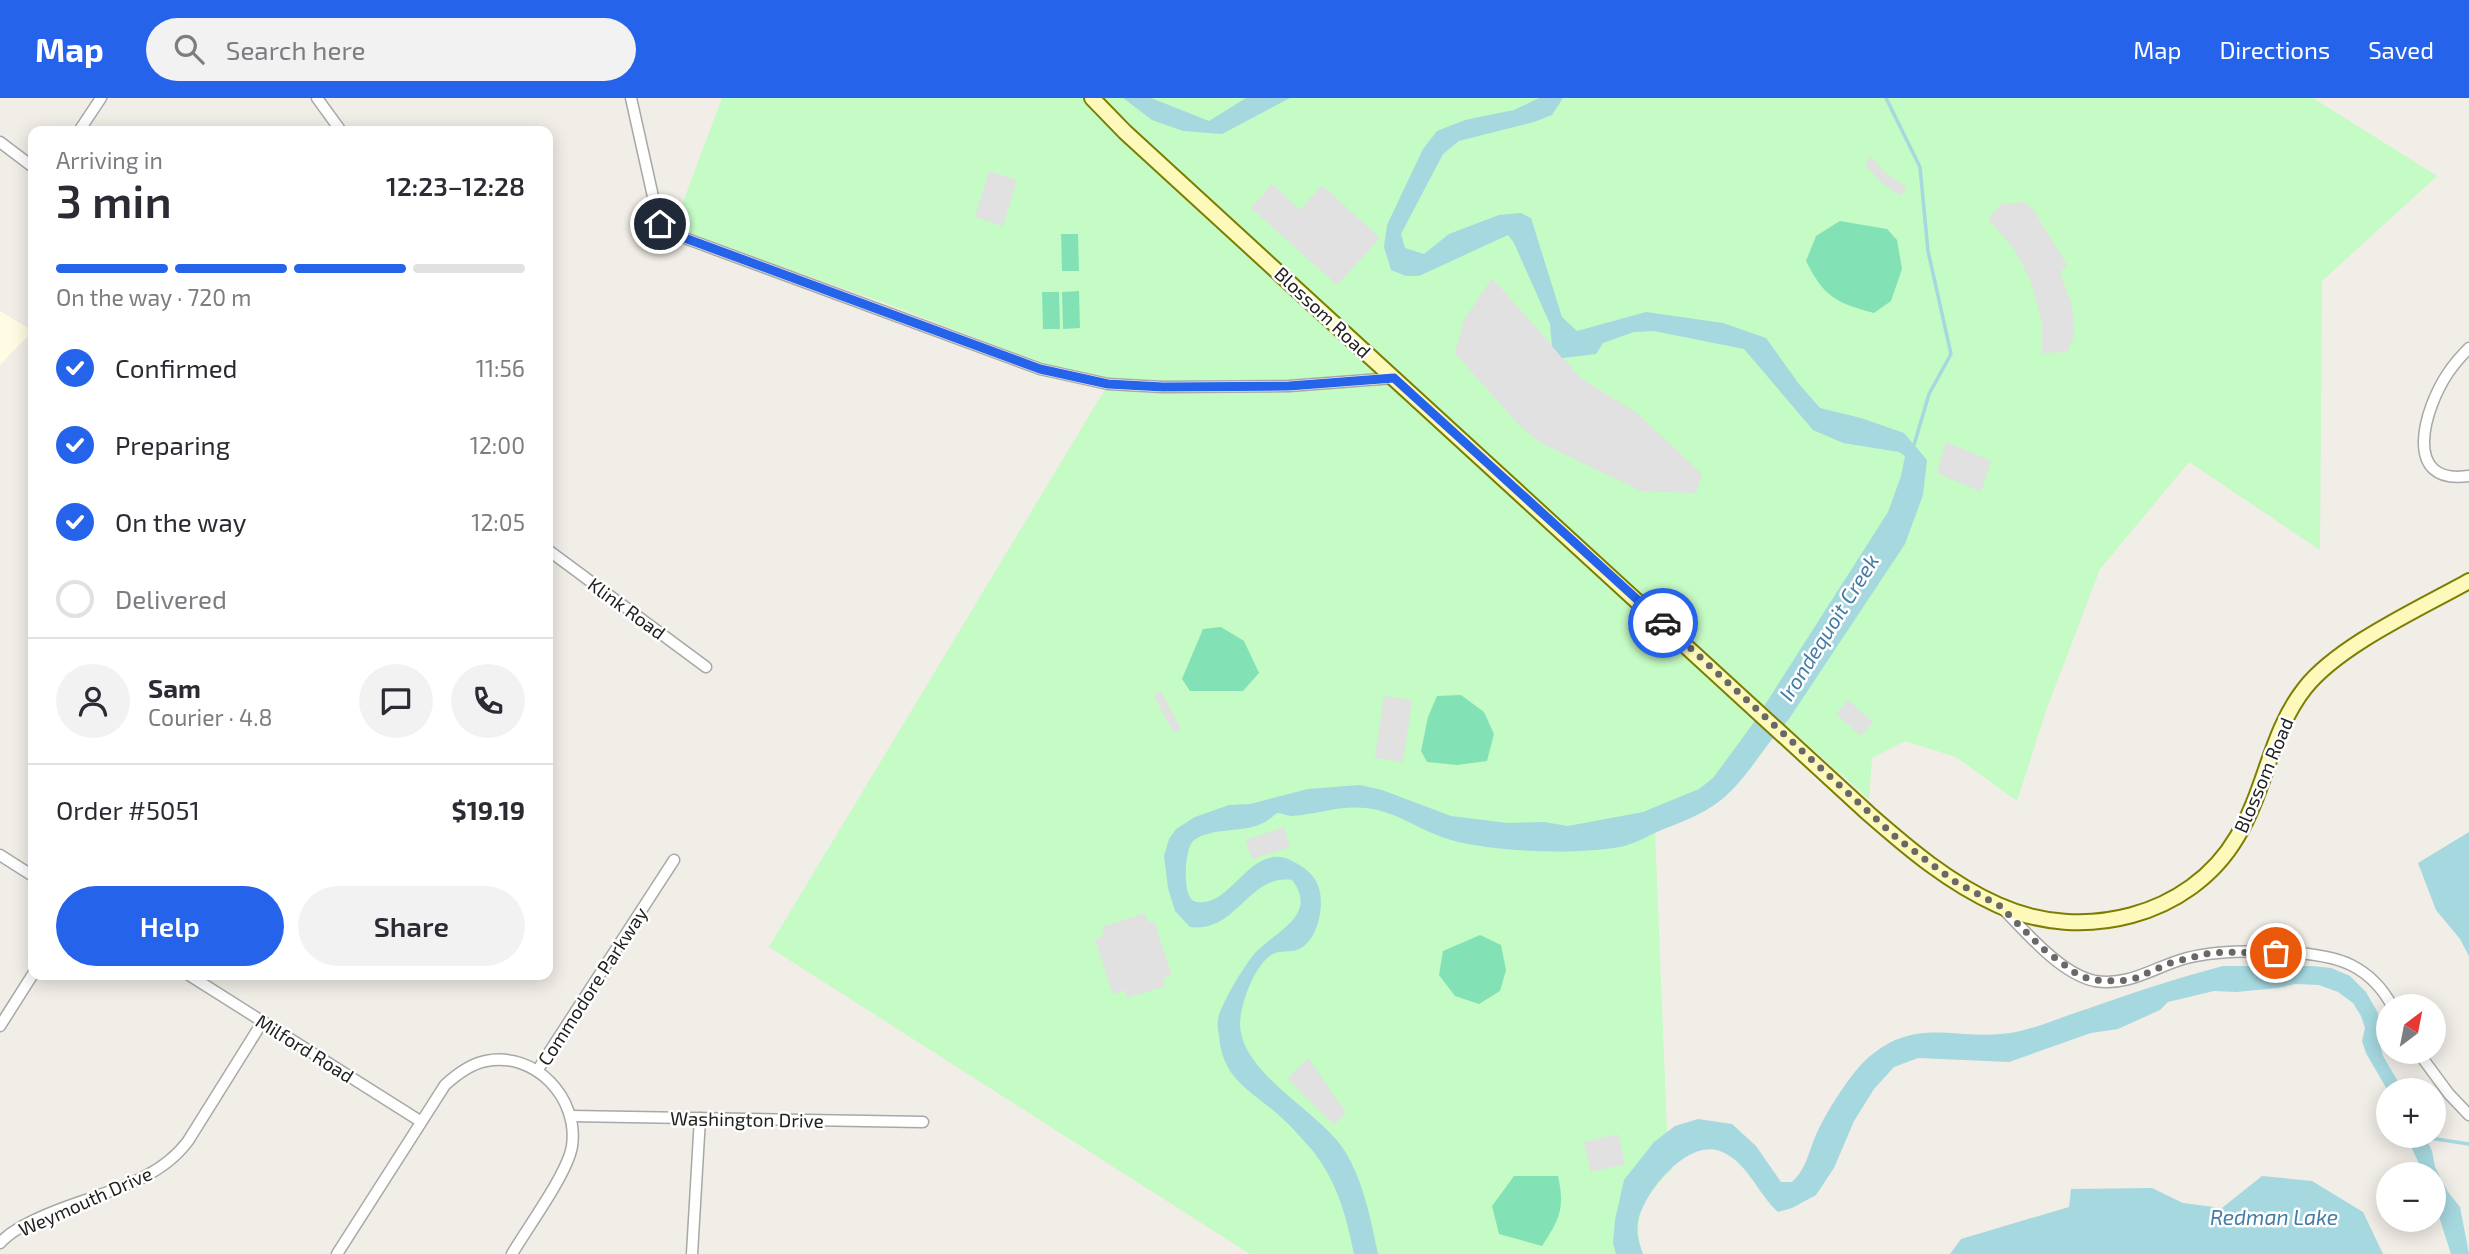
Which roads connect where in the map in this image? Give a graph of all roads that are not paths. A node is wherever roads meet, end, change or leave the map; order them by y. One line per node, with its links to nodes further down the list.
1 (101, 98): 5 (street)
2 (317, 98): 6 (street)
3 (631, 98): 10 (street)
4 (1092, 98): 10 (street, Blossom Road)
5 (82, 126)
6 (337, 126)
7 (0, 142): 8 (street)
8 (28, 163)
9 (2469, 348): 11 (street)
10 (1394, 378): 18 (street, Blossom Road)
11 (2469, 476)
12 (553, 554): 14 (street, Klink Road)
13 (2469, 581): 18 (street, Blossom Road)
14 (706, 667)
15 (0, 855): 17 (street)
16 (674, 860): 25 (street, Commodore Parkway)
17 (28, 873)
18 (2000, 906): 21 (street)
19 (29, 980): 23 (street)
20 (197, 980): 22 (street, Milford Road)
21 (2385, 994)
22 (263, 1021): 29 (street, Milford Road); 31 (street, Weymouth Drive)
23 (0, 1026)
24 (2427, 1064): 26 (street)
25 (537, 1071): 27 (street); 29 (street, Commodore Parkway)
26 (2469, 1115)
27 (570, 1116): 28 (street, Washington Drive); 33 (street)
28 (700, 1118): 30 (street, Washington Drive); 34 (street)
29 (421, 1121): 32 (street, Commodore Parkway)
30 (923, 1122)
31 (0, 1243)
32 (337, 1254)
33 (512, 1254)
34 (692, 1254)

